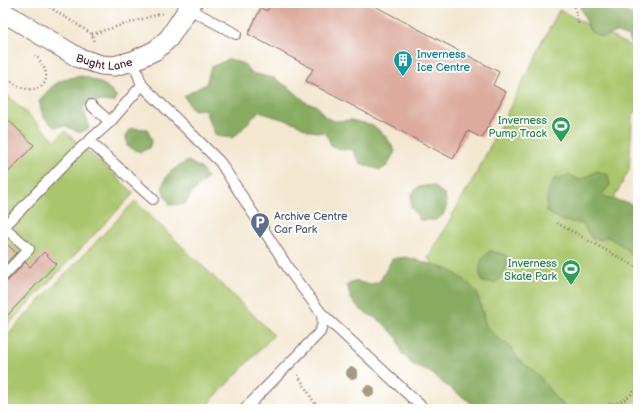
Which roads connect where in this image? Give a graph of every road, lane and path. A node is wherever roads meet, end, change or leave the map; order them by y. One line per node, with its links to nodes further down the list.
1 (42, 3): 7 (path)
2 (574, 3): 6 (path)
3 (191, 6): 8 (lane); 10 (street, Bught Lane)
4 (167, 10): 7 (path)
5 (3, 12): 11 (street, Bught Lane)
6 (579, 26)
7 (92, 34): 11 (path)
8 (236, 34)
9 (33, 53): 12 (path)
10 (133, 61): 11 (street, Bught Lane); 13 (lane)
11 (101, 65)
12 (3, 73)
13 (142, 86): 15 (lane); 22 (lane)
14 (90, 105): 15 (lane)
15 (110, 122): 16 (lane)
16 (89, 141): 17 (lane); 19 (lane)
17 (153, 199)
18 (557, 223): 20 (path)
19 (4, 226): 21 (lane)
20 (638, 268)
21 (3, 276)
22 (322, 314): 23 (lane); 28 (lane)
23 (291, 362): 26 (lane); 27 (path)
24 (638, 387): 25 (path)
25 (610, 404)
26 (245, 409)
27 (318, 409)
28 (424, 409)

